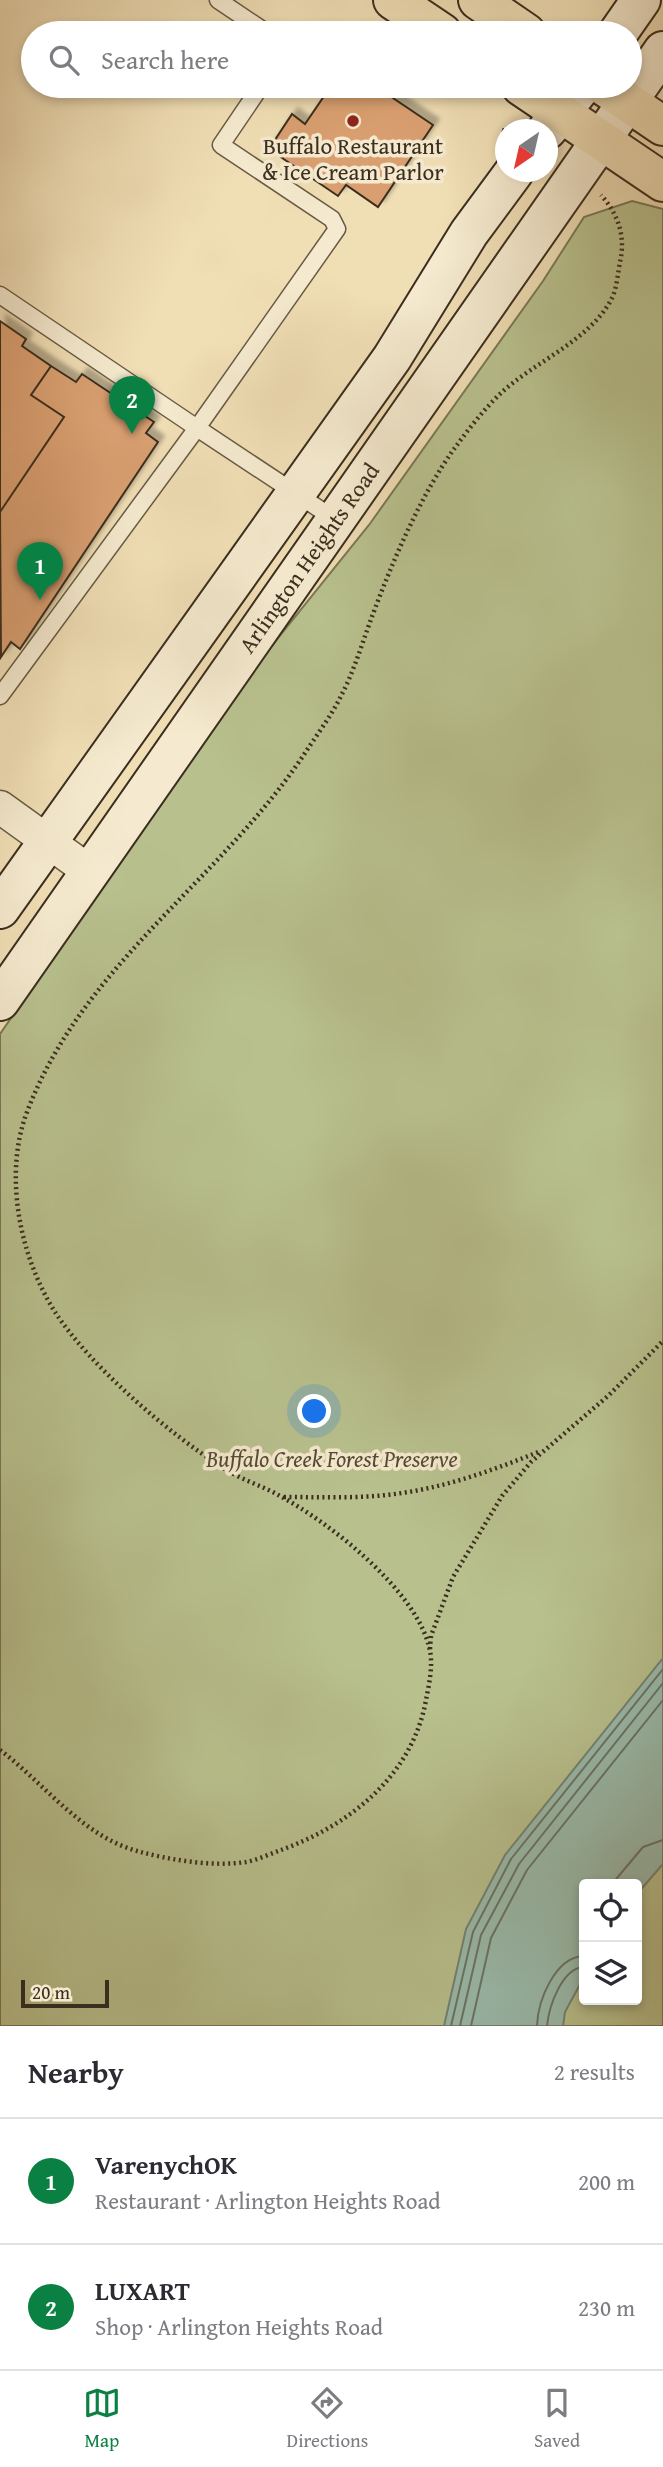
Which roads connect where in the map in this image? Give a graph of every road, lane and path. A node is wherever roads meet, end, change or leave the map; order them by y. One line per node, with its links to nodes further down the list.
1 (218, 0): 5 (lane)
2 (393, 0): 6 (main road)
3 (478, 0): 7 (main road)
4 (641, 0): 8 (main road)
5 (249, 21)
6 (424, 21)
7 (509, 21)
8 (626, 21)
9 (663, 51): 10 (main road, Arlington Heights Road)
10 (642, 76)
11 (253, 98): 20 (lane)
12 (542, 98): 13 (main road)
13 (564, 110): 14 (main road)
14 (613, 111): 15 (main road); 17 (main road); 22 (main road, Arlington Heights Road)
15 (663, 126)
16 (507, 182): 21 (main road)
17 (663, 182)
18 (604, 198): 31 (path)
19 (0, 295): 20 (lane)
20 (197, 428): 21 (lane); 23 (lane)
21 (295, 492): 22 (lane); 25 (main road)
22 (336, 520): 26 (main road, Arlington Heights Road)
23 (0, 696)
24 (0, 807): 25 (street)
25 (48, 841): 26 (street); 27 (main road)
26 (89, 871): 28 (main road, Arlington Heights Road)
27 (0, 909)
28 (0, 1001)
29 (663, 1341): 30 (path)
30 (545, 1449): 31 (path); 32 (path)
31 (283, 1497): 32 (path)
32 (430, 1650): 33 (path)
33 (0, 1750)

